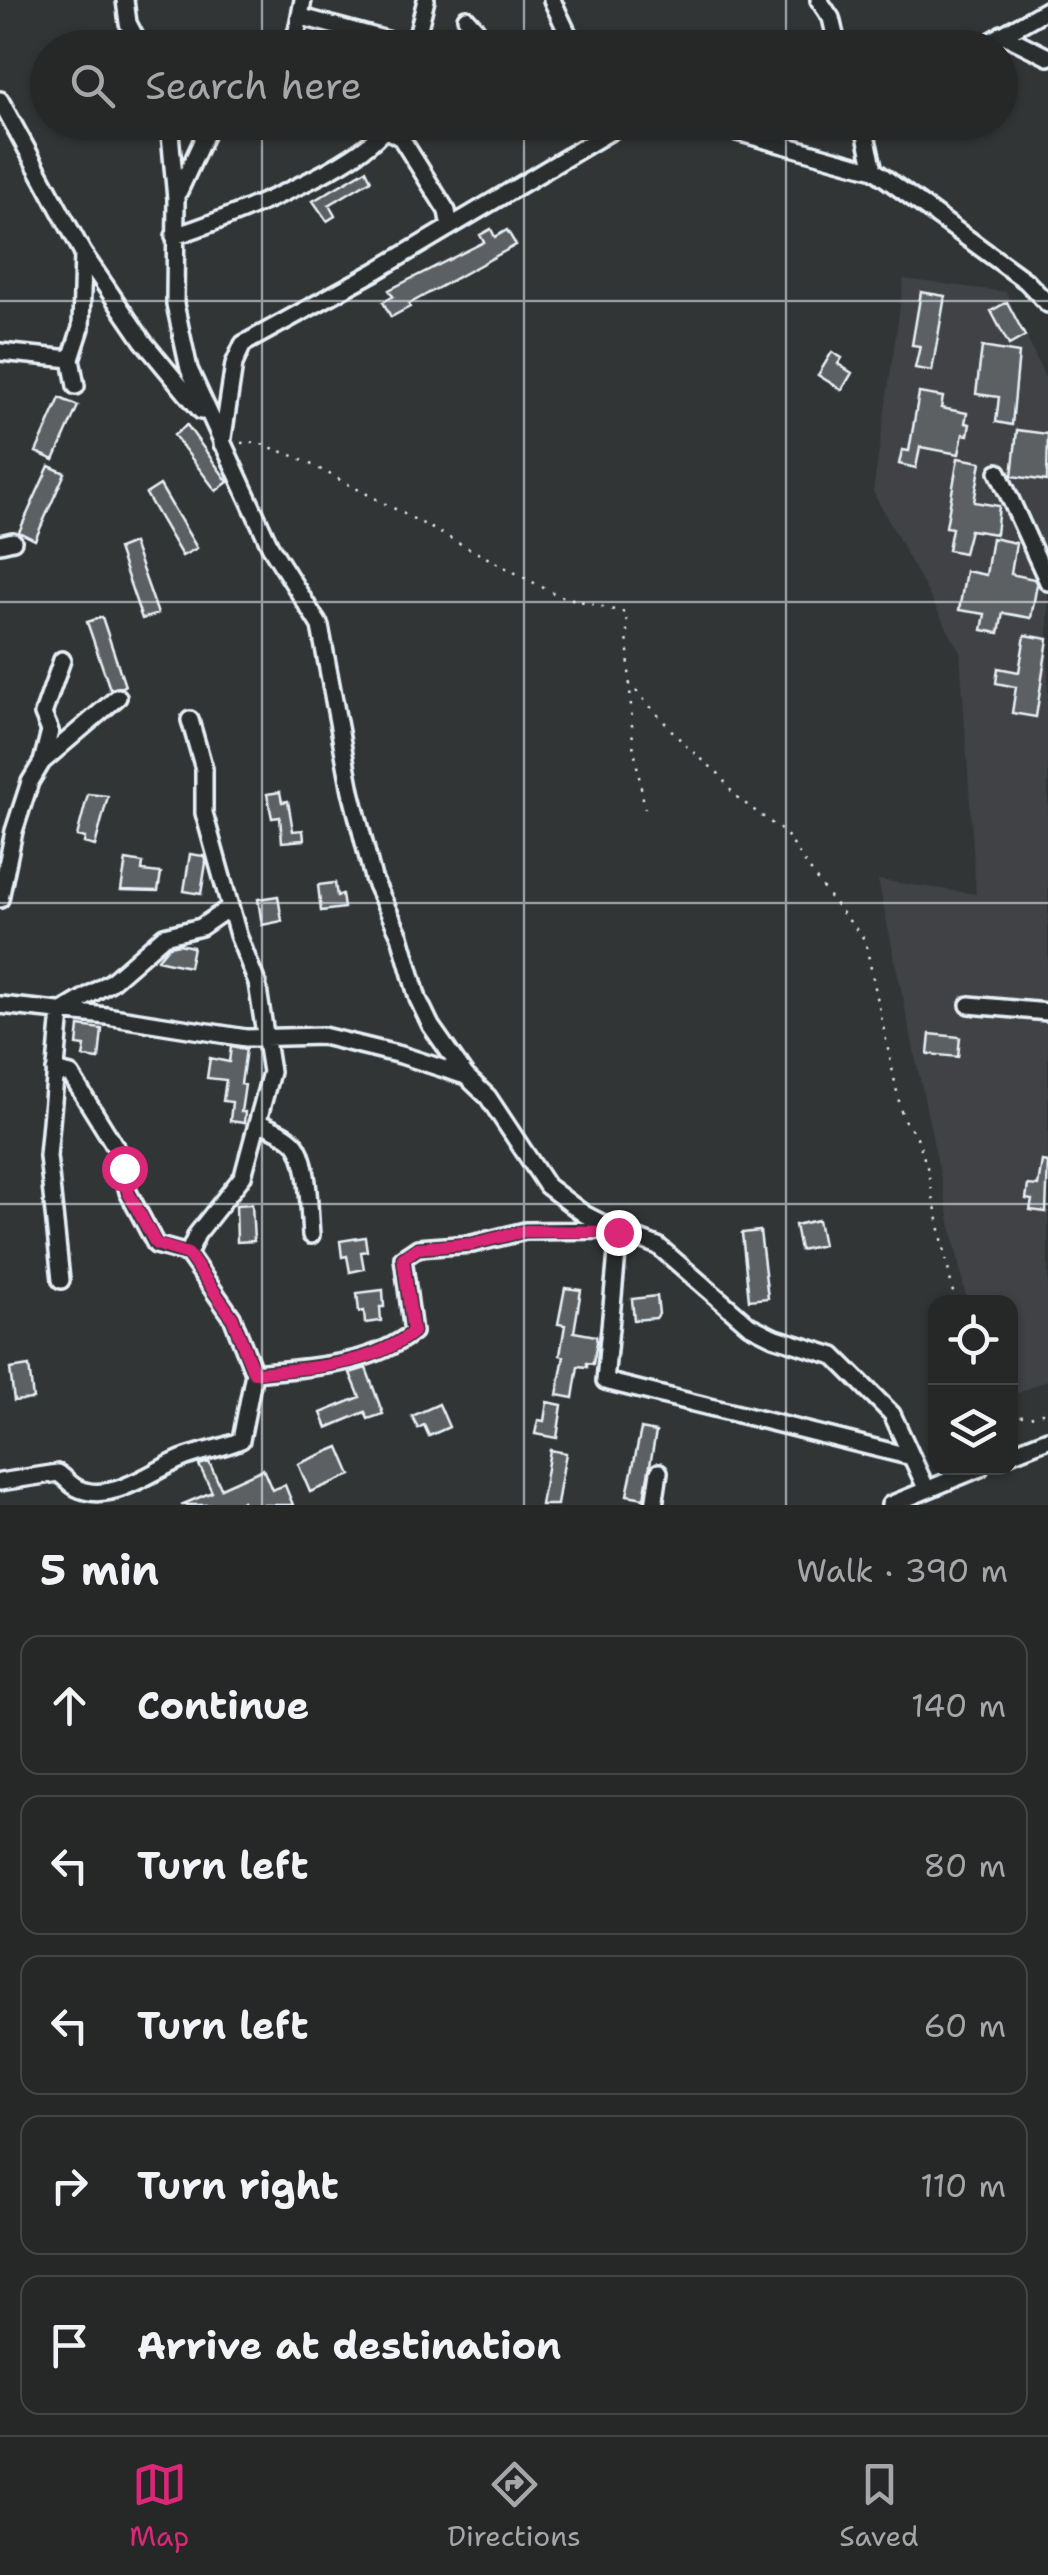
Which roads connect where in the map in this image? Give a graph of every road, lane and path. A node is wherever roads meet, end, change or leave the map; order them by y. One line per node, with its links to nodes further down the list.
1 (125, 0): 9 (street)
2 (303, 0): 7 (street)
3 (426, 0): 12 (street)
4 (552, 0): 14 (street)
5 (819, 0): 15 (street)
6 (1041, 7): 16 (street)
7 (302, 17): 10 (street); 11 (street)
8 (466, 18): 13 (street)
9 (132, 30)
10 (296, 30)
11 (351, 30)
12 (419, 30)
13 (477, 30)
14 (566, 30)
15 (834, 30)
16 (1008, 30)
17 (1018, 42): 18 (street)
18 (1048, 57)
19 (0, 100): 31 (street)
20 (171, 140): 28 (street)
21 (203, 140): 28 (street)
22 (373, 140): 30 (street)
23 (402, 140): 29 (street)
24 (596, 140): 29 (street)
25 (770, 140): 27 (street)
26 (866, 140): 27 (street)
27 (874, 170): 32 (street)
28 (176, 199): 30 (street)
29 (450, 227): 37 (street)
30 (174, 236): 36 (street)
31 (84, 253): 34 (street); 36 (street)
32 (1048, 304)
33 (0, 352): 34 (street)
34 (71, 358): 35 (street)
35 (76, 386)
36 (214, 426): 37 (street)
37 (224, 447): 41 (path); 54 (street)
38 (998, 472): 39 (street)
39 (1048, 582)
40 (62, 660): 44 (street)
41 (629, 683): 45 (path); 60 (path)
42 (118, 698): 44 (street)
43 (190, 720): 47 (street)
44 (42, 762): 46 (street)
45 (644, 810)
46 (0, 899)
47 (230, 908): 50 (street); 52 (street)
48 (0, 1005): 50 (street)
49 (969, 1005): 51 (street)
50 (62, 1012): 52 (street); 53 (street)
51 (1048, 1012)
52 (265, 1038): 54 (street); 55 (street)
53 (55, 1070): 58 (street); 59 (street)
54 (466, 1076): 56 (street)
55 (258, 1122): 57 (street); 58 (street)
56 (616, 1230): 61 (street); 66 (street); 66 (street)
57 (311, 1235)
58 (188, 1254): 61 (street)
59 (62, 1280)
60 (954, 1295)
61 (254, 1373): 69 (street)
62 (1048, 1411): 63 (path)
63 (1018, 1416)
64 (1048, 1438): 65 (street)
65 (1018, 1451)
66 (912, 1457): 70 (street)
67 (659, 1472): 71 (street)
68 (963, 1475): 70 (street)
69 (0, 1482)
70 (927, 1490): 72 (street)
71 (654, 1505)
72 (890, 1505)

